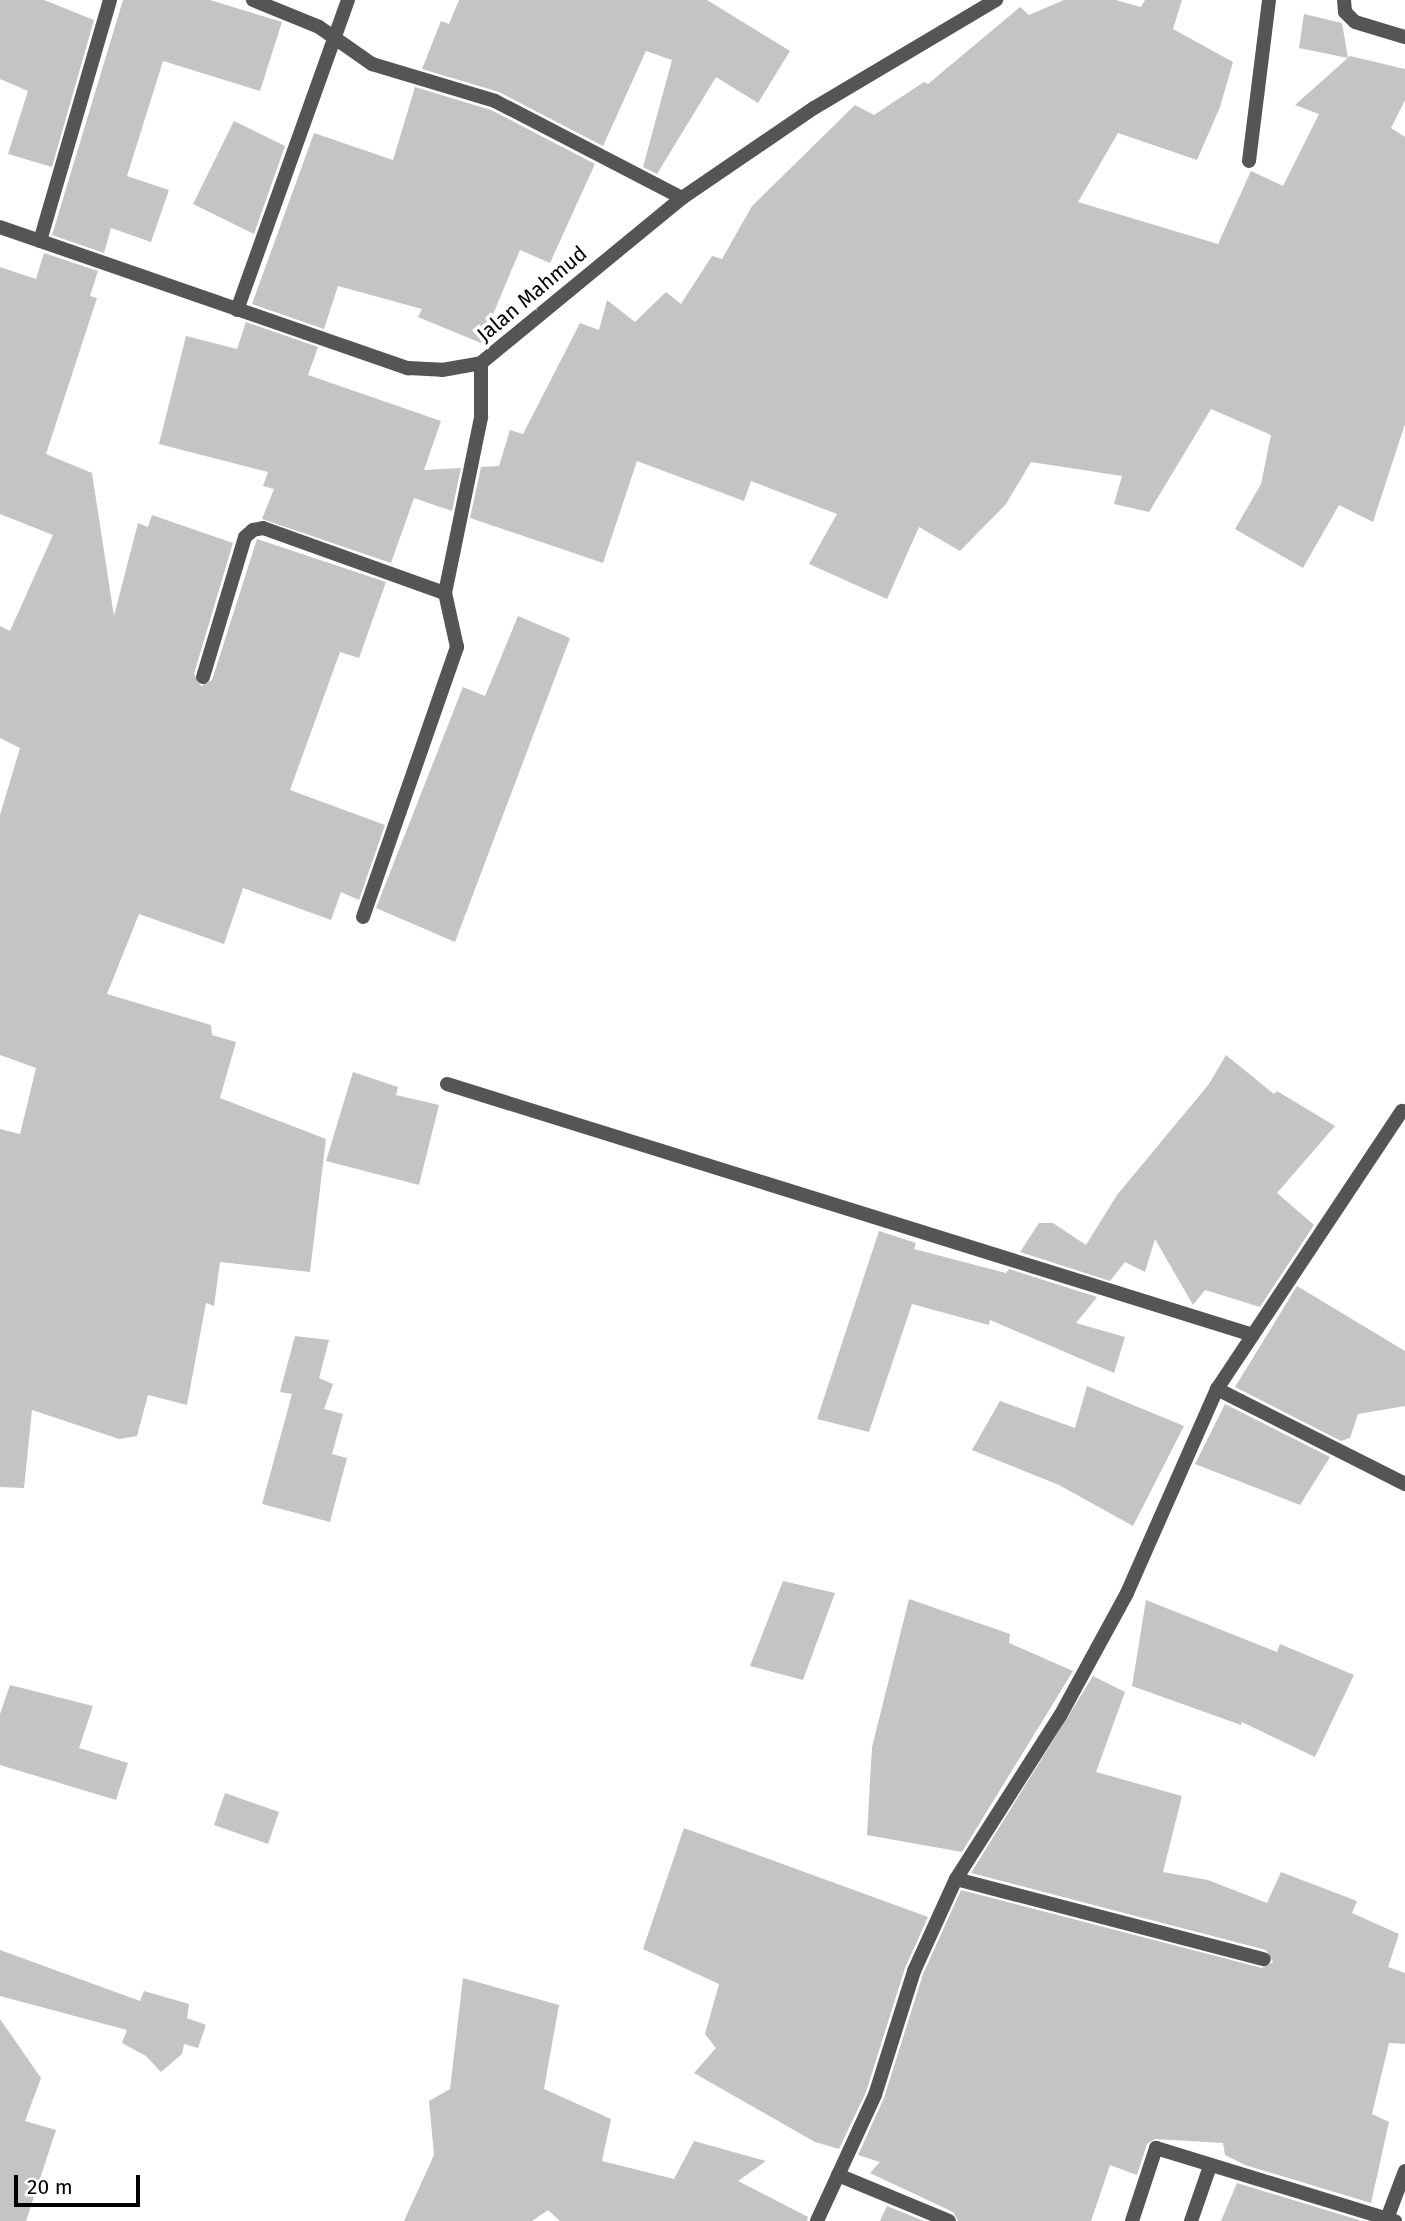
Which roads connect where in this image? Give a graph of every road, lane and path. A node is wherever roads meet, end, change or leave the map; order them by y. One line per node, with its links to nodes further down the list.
1 (110, 0): 12 (street)
2 (253, 0): 7 (street)
3 (348, 0): 7 (street)
4 (996, 0): 10 (street, Jalan Mahmud)
5 (1269, 0): 9 (street)
6 (1343, 0): 8 (street)
7 (334, 37): 10 (street); 13 (street)
8 (1405, 37)
9 (1249, 160)
10 (682, 198): 14 (street, Jalan Mahmud)
11 (0, 227): 12 (street, Jalan Mahmud)
12 (40, 241): 13 (street, Jalan Mahmud)
13 (237, 310): 14 (street, Jalan Mahmud)
14 (481, 363): 15 (street)
15 (445, 593): 16 (street); 17 (street)
16 (203, 677)
17 (363, 917)
18 (447, 1084): 20 (street)
19 (1402, 1111): 20 (street)
20 (1252, 1335): 21 (street)
21 (1217, 1390): 22 (street); 23 (street)
22 (1405, 1484)
23 (956, 1879): 24 (street); 27 (street)
24 (1264, 1959)
25 (1210, 2166): 28 (street); 31 (street); 32 (street)
26 (1405, 2171): 28 (street)
27 (838, 2175): 29 (street); 30 (street)
28 (1392, 2219)
29 (817, 2221)
30 (949, 2221)
31 (1132, 2221)
32 (1191, 2221)

